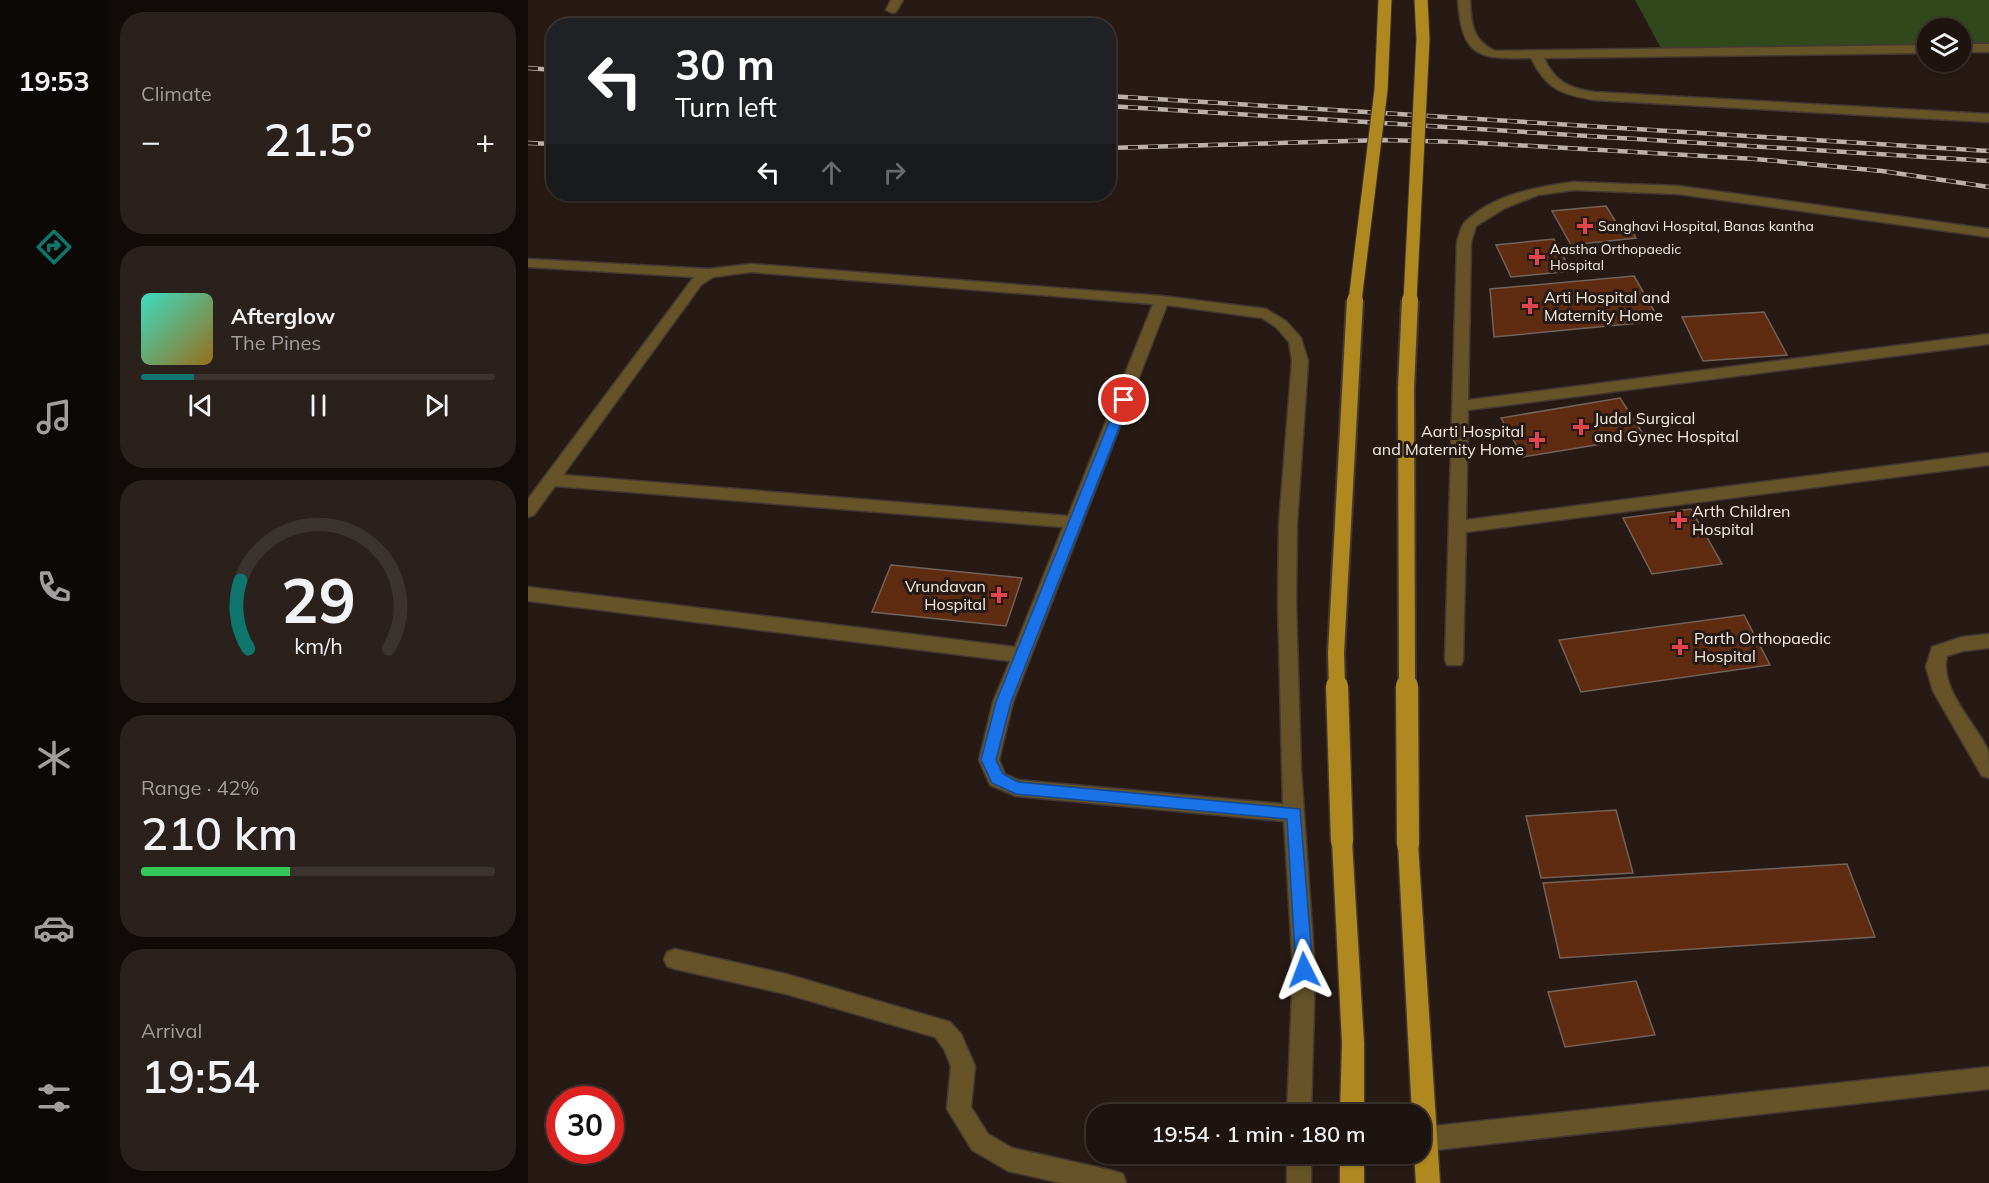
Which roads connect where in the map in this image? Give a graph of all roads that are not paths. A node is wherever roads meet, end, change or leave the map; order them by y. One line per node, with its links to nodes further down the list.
1 (1385, 0): 29 (main road, bridge)
2 (1420, 0): 30 (main road, bridge)
3 (1464, 0): 7 (street)
4 (1971, 48): 5 (street)
5 (1989, 48)
6 (1917, 49): 7 (street)
7 (1536, 55): 8 (street)
8 (1989, 118)
9 (1989, 233): 14 (street)
10 (528, 264): 11 (street)
11 (709, 273): 12 (street); 16 (street)
12 (1162, 300): 18 (street); 25 (street)
13 (1989, 339): 14 (street)
14 (1461, 406): 19 (street)
15 (1989, 459): 19 (street)
16 (551, 480): 17 (street); 18 (street)
17 (528, 511)
18 (1074, 522): 22 (street)
19 (1458, 527): 23 (street)
20 (528, 594): 22 (street)
21 (1989, 641): 24 (street)
22 (1022, 655): 25 (street)
23 (1454, 660)
24 (1989, 770)
25 (1294, 813): 28 (street)
26 (675, 959): 35 (street)
27 (1989, 1078): 31 (street)
28 (1299, 1104)
29 (1352, 1104)
30 (1423, 1104)
31 (1431, 1138)
32 (1299, 1164): 36 (street)
33 (1352, 1164): 37 (main road)
34 (1427, 1164): 38 (main road)
35 (1114, 1183)
36 (1299, 1183)
37 (1352, 1183)
38 (1428, 1183)

